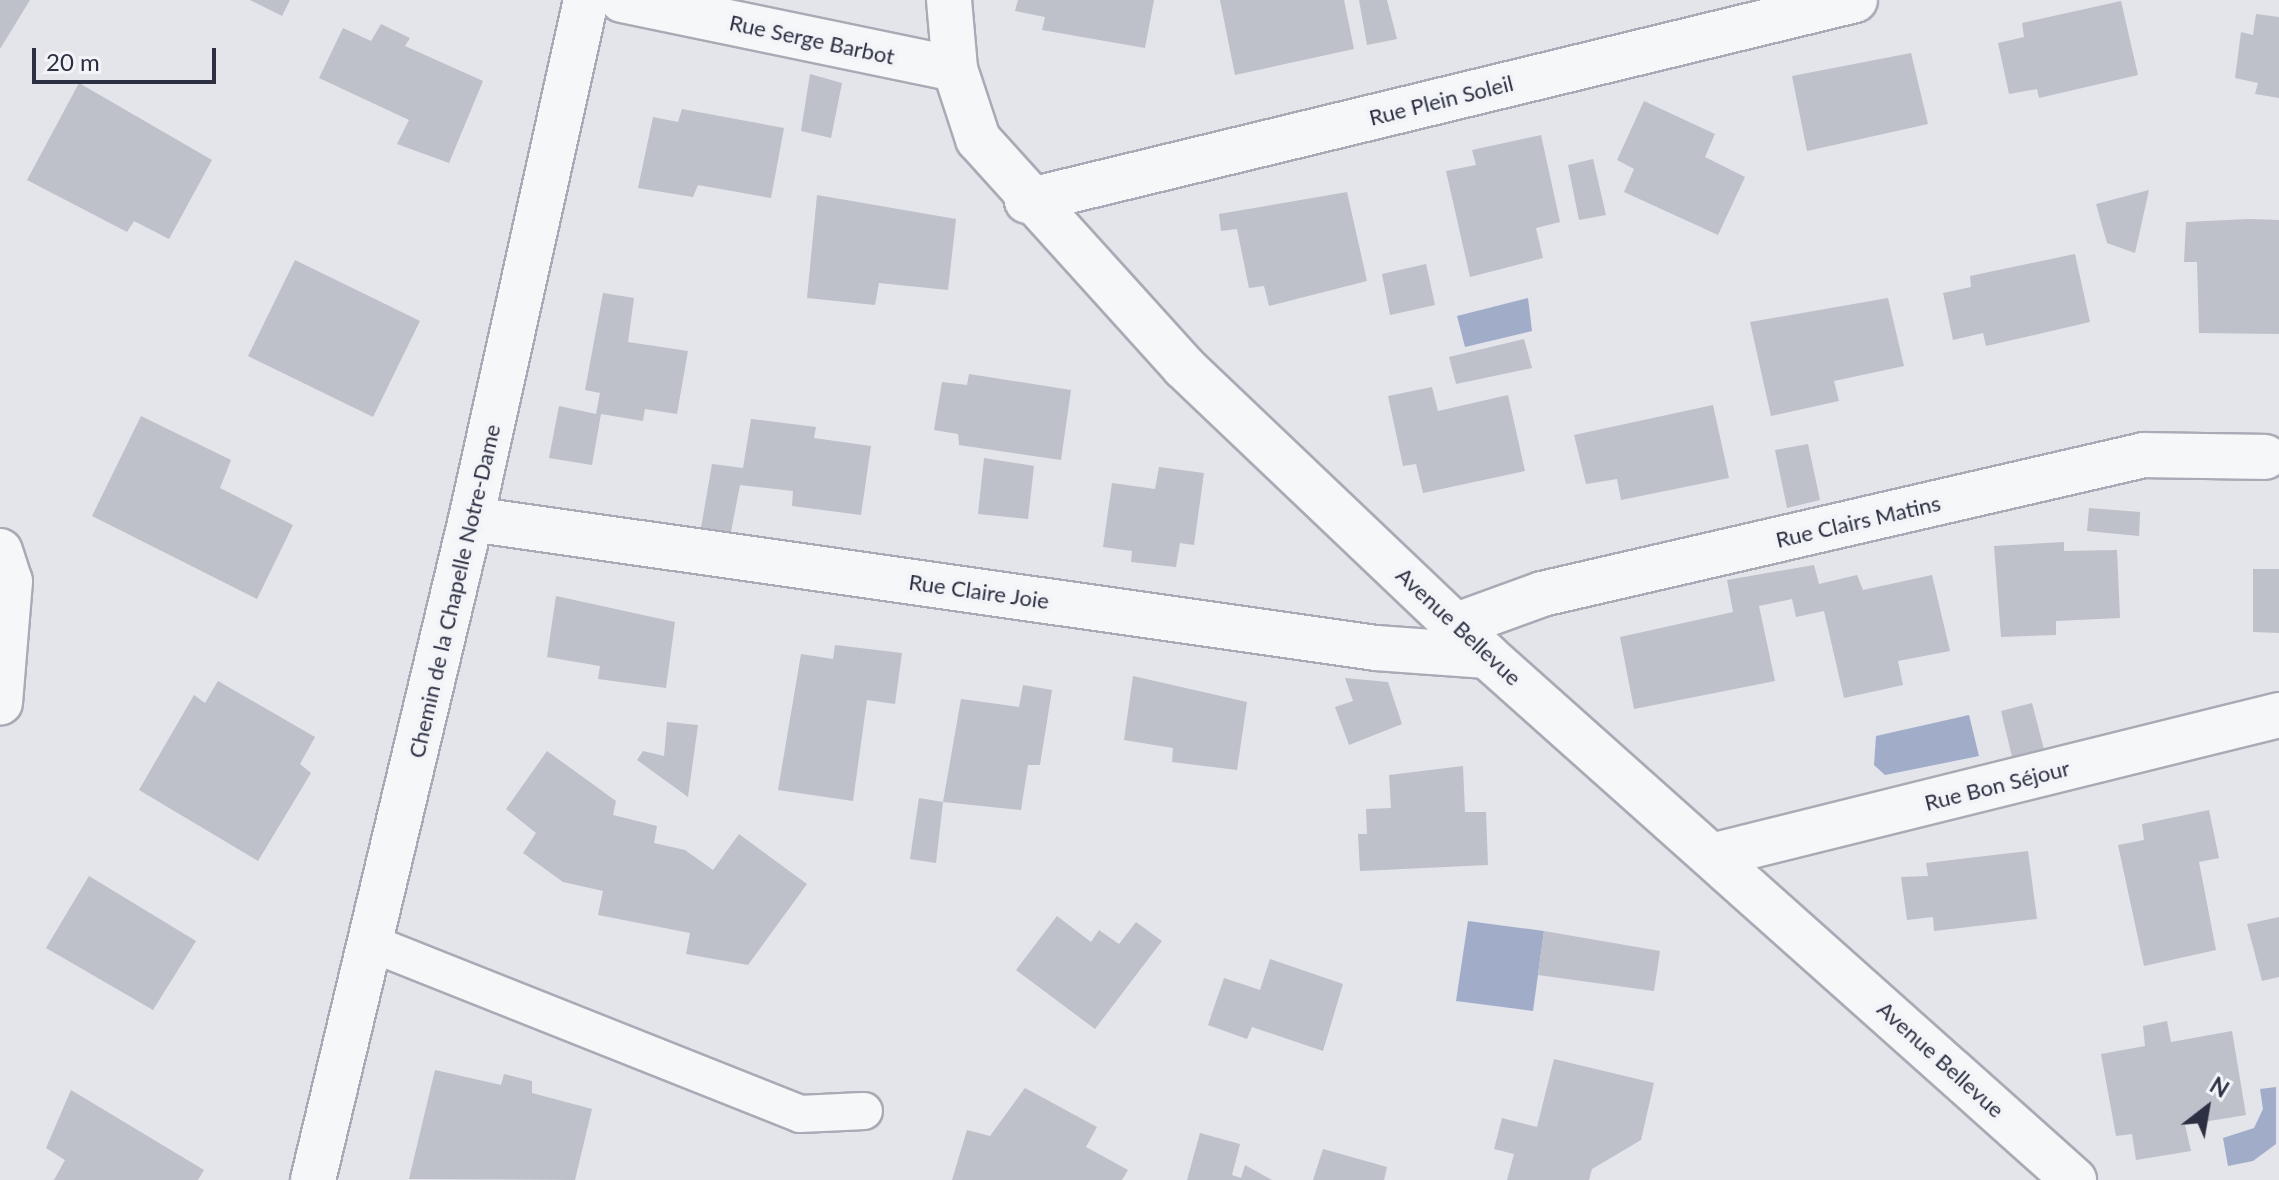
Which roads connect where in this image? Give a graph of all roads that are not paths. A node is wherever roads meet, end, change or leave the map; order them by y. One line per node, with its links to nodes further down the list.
1 (586, 0): 8 (street, Chemin de la Chapelle Notre-Dame)
2 (622, 0): 5 (street, Rue Serge Barbot)
3 (949, 0): 5 (street, Avenue Bellevue)
4 (1855, 0): 6 (street, Rue Plein Soleil)
5 (955, 69): 6 (street, Avenue Bellevue)
6 (1027, 201): 10 (street, Avenue Bellevue)
7 (2265, 457): 10 (street, Rue Clairs Matins)
8 (471, 519): 11 (street, Rue Claire Joie); 15 (street, Chemin de la Chapelle Notre-Dame)
9 (0, 551): 12 (street)
10 (1457, 625): 11 (street, Avenue Bellevue)
11 (1487, 656): 14 (street, Avenue Bellevue)
12 (0, 703)
13 (2279, 715): 14 (street, Rue Bon Séjour)
14 (1715, 855): 18 (street, Avenue Bellevue)
15 (373, 944): 16 (lane); 17 (street, Chemin de la Chapelle Notre-Dame)
16 (864, 1111)
17 (313, 1180)
18 (2074, 1180)

